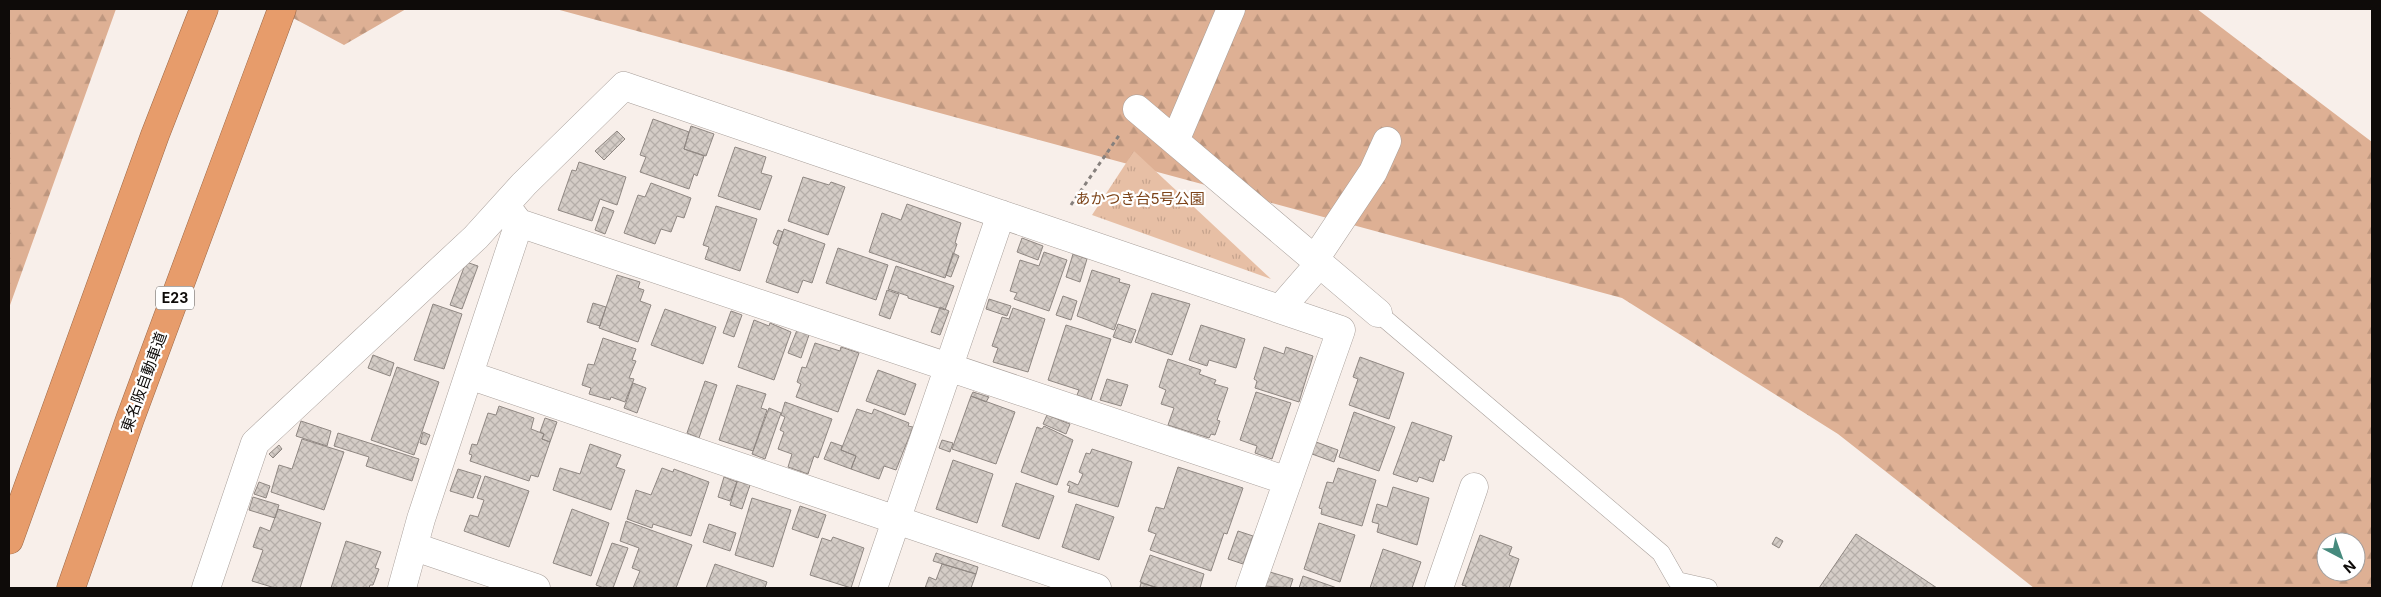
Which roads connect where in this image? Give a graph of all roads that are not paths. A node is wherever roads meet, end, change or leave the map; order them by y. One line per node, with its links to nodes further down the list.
1 (204, 9): 17 (highway)
2 (282, 9): 19 (highway, 東名阪自動車道 / E23)
3 (1231, 9): 5 (street)
4 (1137, 109): 5 (street)
5 (1175, 141): 9 (street)
6 (1387, 141): 9 (street)
7 (512, 214): 8 (street); 12 (street); 13 (street); 20 (street)
8 (1002, 214): 10 (street); 12 (street)
9 (1317, 261): 10 (street); 11 (street)
10 (1280, 309): 14 (street)
11 (1378, 313): 27 (lane)
12 (949, 367): 14 (street); 16 (street)
13 (469, 374): 16 (street); 18 (street)
14 (1288, 481): 25 (street)
15 (1474, 487): 26 (street)
16 (895, 520): 23 (street); 24 (street)
17 (9, 540)
18 (415, 547): 21 (street); 22 (street)
19 (71, 588)
20 (206, 588)
21 (402, 588)
22 (536, 588)
23 (873, 588)
24 (1097, 588)
25 (1250, 588)
26 (1439, 588)
27 (1708, 588)

